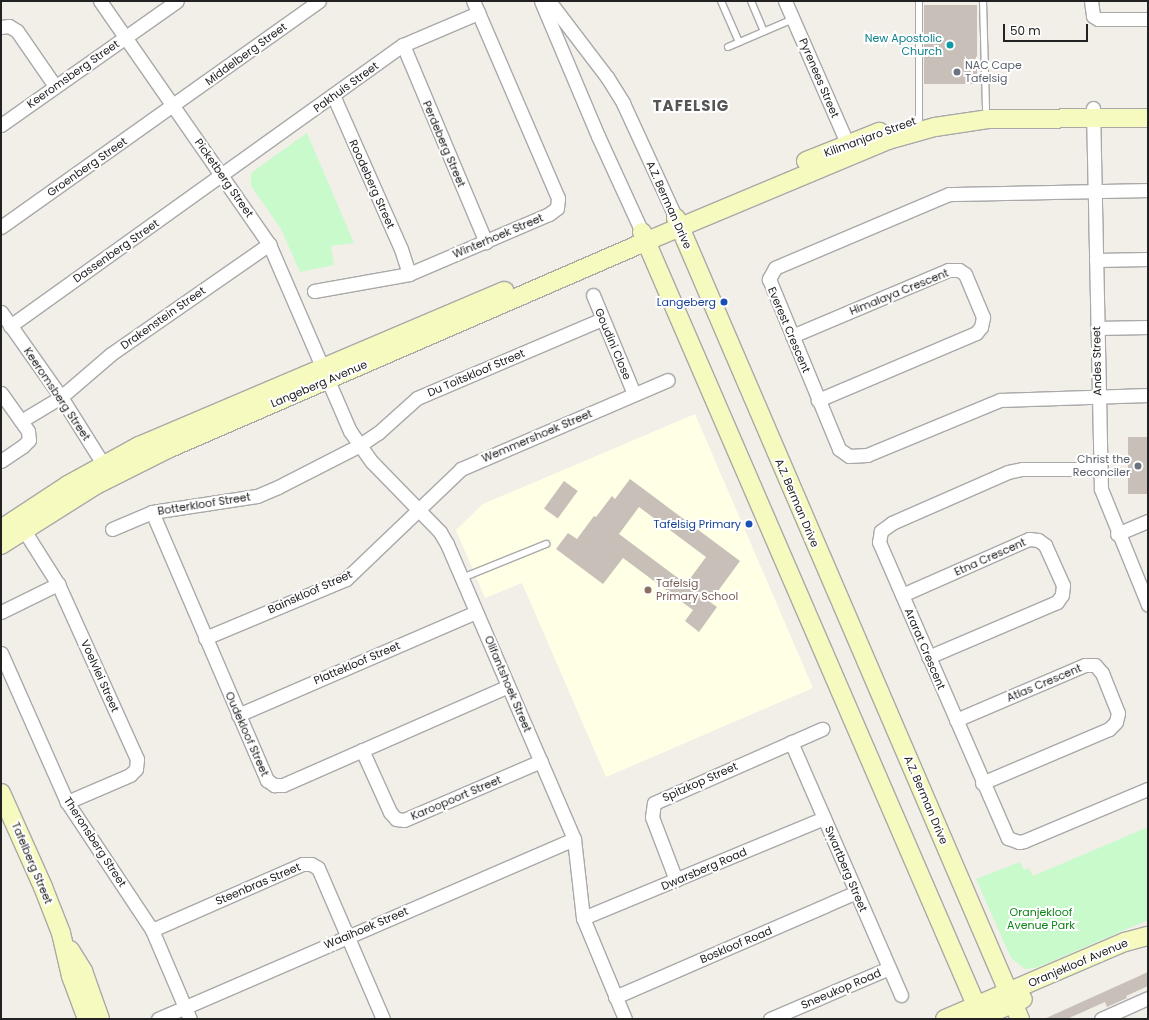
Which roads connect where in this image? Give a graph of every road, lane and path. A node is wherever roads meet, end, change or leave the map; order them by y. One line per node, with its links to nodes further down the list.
1 (100, 1): 17 (street, Picketberg Street)
2 (177, 1): 17 (street, Keeromsberg Street)
3 (319, 1): 23 (street, Middelberg Street)
4 (541, 1): 36 (street)
5 (549, 1): 34 (street, A.Z. Berman Drive)
6 (721, 1): 18 (lane)
7 (751, 1): 16 (lane)
8 (785, 1): 13 (street, Pyrenees Street)
9 (919, 1): 28 (lane)
10 (984, 1): 25 (lane)
11 (1091, 1): 14 (street)
12 (476, 7): 19 (street, Pakhuis Street); 37 (street, Winterhoek Street)
13 (793, 19): 16 (lane); 30 (street, Pyrenees Street)
14 (1148, 19)
15 (1, 27): 21 (street)
16 (764, 31): 18 (lane)
17 (125, 37): 21 (street, Keeromsberg Street); 23 (street, Picketberg Street)
18 (739, 42): 20 (lane)
19 (403, 45): 22 (street, Pakhuis Street); 37 (street, Perdeberg Street)
20 (728, 47)
21 (55, 86): 29 (street, Keeromsberg Street)
22 (333, 95): 31 (street, Pakhuis Street); 41 (street, Roodeberg Street)
23 (173, 106): 31 (street, Picketberg Street); 35 (street, Groenberg Street)
24 (1148, 107): 26 (street, Kilimanjaro Street)
25 (986, 109): 26 (street, Kilimanjaro Street); 28 (street, Kilimanjaro Street)
26 (1093, 113): 27 (street, Kilimanjaro Street); 30 (street, Kilimanjaro Street); 33 (street, Andes Street)
27 (1148, 118)
28 (918, 120): 30 (street, Kilimanjaro Street)
29 (1, 125)
30 (850, 149): 34 (street, Kilimanjaro Street)
31 (222, 176): 38 (street, Picketberg Street); 46 (street, Dassenberg Street)
32 (1148, 190): 33 (street, Everest Crescent)
33 (1094, 192): 40 (street, Andes Street); 49 (street, Everest Crescent)
34 (678, 223): 36 (street, Kilimanjaro Street); 106 (street, A.Z. Berman Drive)
35 (1, 227)
36 (644, 237): 50 (street, Langeberg Avenue); 108 (street)
37 (486, 242): 41 (street, Winterhoek Street)
38 (269, 244): 50 (street, Picketberg Street); 56 (street, Drakenstein Street)
39 (1148, 259): 40 (street)
40 (1096, 260): 48 (street, Andes Street)
41 (409, 274): 42 (street, Winterhoek Street)
42 (314, 291)
43 (593, 295): 45 (street, Goudini Close)
44 (1, 312): 46 (street, Keeromsberg Street)
45 (602, 319): 53 (street, Goudini Close); 59 (street, Du Toitskloof Street)
46 (10, 326): 56 (street, Keeromsberg Street)
47 (1148, 327): 48 (street)
48 (1097, 328): 55 (street, Andes Street)
49 (792, 336): 57 (street, Everest Crescent); 57 (street, Himalaya Crescent)
50 (324, 375): 59 (street, Olifantshoek Street); 62 (street, Langeberg Avenue)
51 (668, 380): 53 (street, Wemmershoek Street)
52 (1, 393): 58 (street)
53 (634, 394): 63 (street, Wemmershoek Street)
54 (1148, 395): 55 (street, Everest Crescent)
55 (1098, 396): 57 (street, Everest Crescent); 61 (street, Andes Street)
56 (61, 397): 58 (street, Drakenstein Street); 62 (street, Keeromsberg Street)
57 (818, 400)
58 (21, 421): 60 (street)
59 (360, 445): 63 (street, Olifantshoek Street); 64 (street, Botterkloof Street)
60 (1, 461)
61 (1099, 469): 69 (street, Andes Street); 74 (street, Ararat Crescent)
62 (108, 471): 66 (street, Langeberg Avenue)
63 (417, 510): 72 (street, Olifantshoek Street); 78 (street, Bainskloof Street)
64 (152, 512): 68 (street, Botterkloof Street); 78 (street, Oudekloof Street)
65 (1148, 521): 69 (street)
66 (20, 524): 67 (street, Langeberg Avenue); 70 (street, Langeberg Avenue); 73 (street, Voelvlei Street)
67 (1, 529)
68 (112, 529)
69 (1117, 534): 75 (street, Andes Street)
70 (1, 544)
71 (546, 544): 72 (lane)
72 (462, 578): 77 (street, Olifantshoek Street)
73 (58, 584): 76 (street); 91 (street, Voelvlei Street)
74 (902, 595): 80 (street, Ararat Crescent); 80 (street, Etna Crescent)
75 (1148, 605)
76 (1, 612)
77 (476, 612): 81 (street, Olifantshoek Street); 82 (street, Plattekloof Street)
78 (205, 638): 82 (street, Oudekloof Street)
79 (1, 653): 91 (street, Theronsberg Street)
80 (928, 657): 83 (street, Ararat Crescent)
81 (508, 686): 86 (street, Oudekloof Street); 87 (street, Olifantshoek Street)
82 (238, 715): 86 (street, Oudekloof Street)
83 (956, 720): 88 (street, Ararat Crescent); 88 (street, Atlas Crescent)
84 (822, 729): 85 (street, Spitzkop Street)
85 (791, 742): 92 (street, Swartberg Street); 94 (street, Spitzkop Street)
86 (362, 750): 87 (street, Karoopoort Street)
87 (541, 761): 93 (street, Olifantshoek Street)
88 (982, 783): 89 (street, Ararat Crescent)
89 (1148, 789)
90 (1, 793): 98 (street, Tafelberg Street)
91 (67, 802): 97 (street, Theronsberg Street)
92 (824, 818): 94 (street, Dwarsberg Road); 95 (street, Swartberg Street)
93 (574, 839): 96 (street, Olifantshoek Street); 99 (street, Waaihoek Street)
94 (676, 880): 96 (street, Dwarsberg Road)
95 (856, 892): 102 (street, Swartberg Street); 104 (street, Boskloof Road)
96 (583, 918): 104 (street, Olifantshoek Street)
97 (152, 930): 99 (street, Steenbras Street); 107 (street, Theronsberg Street)
98 (61, 934): 109 (street, Tafelberg Street); 110 (street, Tafelberg Street)
99 (346, 936): 107 (street, Waaihoek Street); 112 (street, Steenbras Street)
100 (1148, 936): 106 (street, Oranjekloof Avenue)
101 (1148, 941): 106 (street, Oranjekloof Avenue)
102 (889, 968): 103 (street, Swartberg Street); 114 (street, Sneeukop Road)
103 (901, 995)
104 (615, 997): 113 (street, Olifantshoek Street)
105 (1148, 998): 116 (street)
106 (1014, 1005): 108 (street)
107 (187, 1013): 111 (street, Waaihoek Street)
108 (980, 1015): 115 (street)
109 (87, 1019)
110 (100, 1019)
111 (158, 1019)
112 (382, 1019)
113 (625, 1019)
114 (770, 1019)
115 (945, 1019)
116 (1101, 1019)

